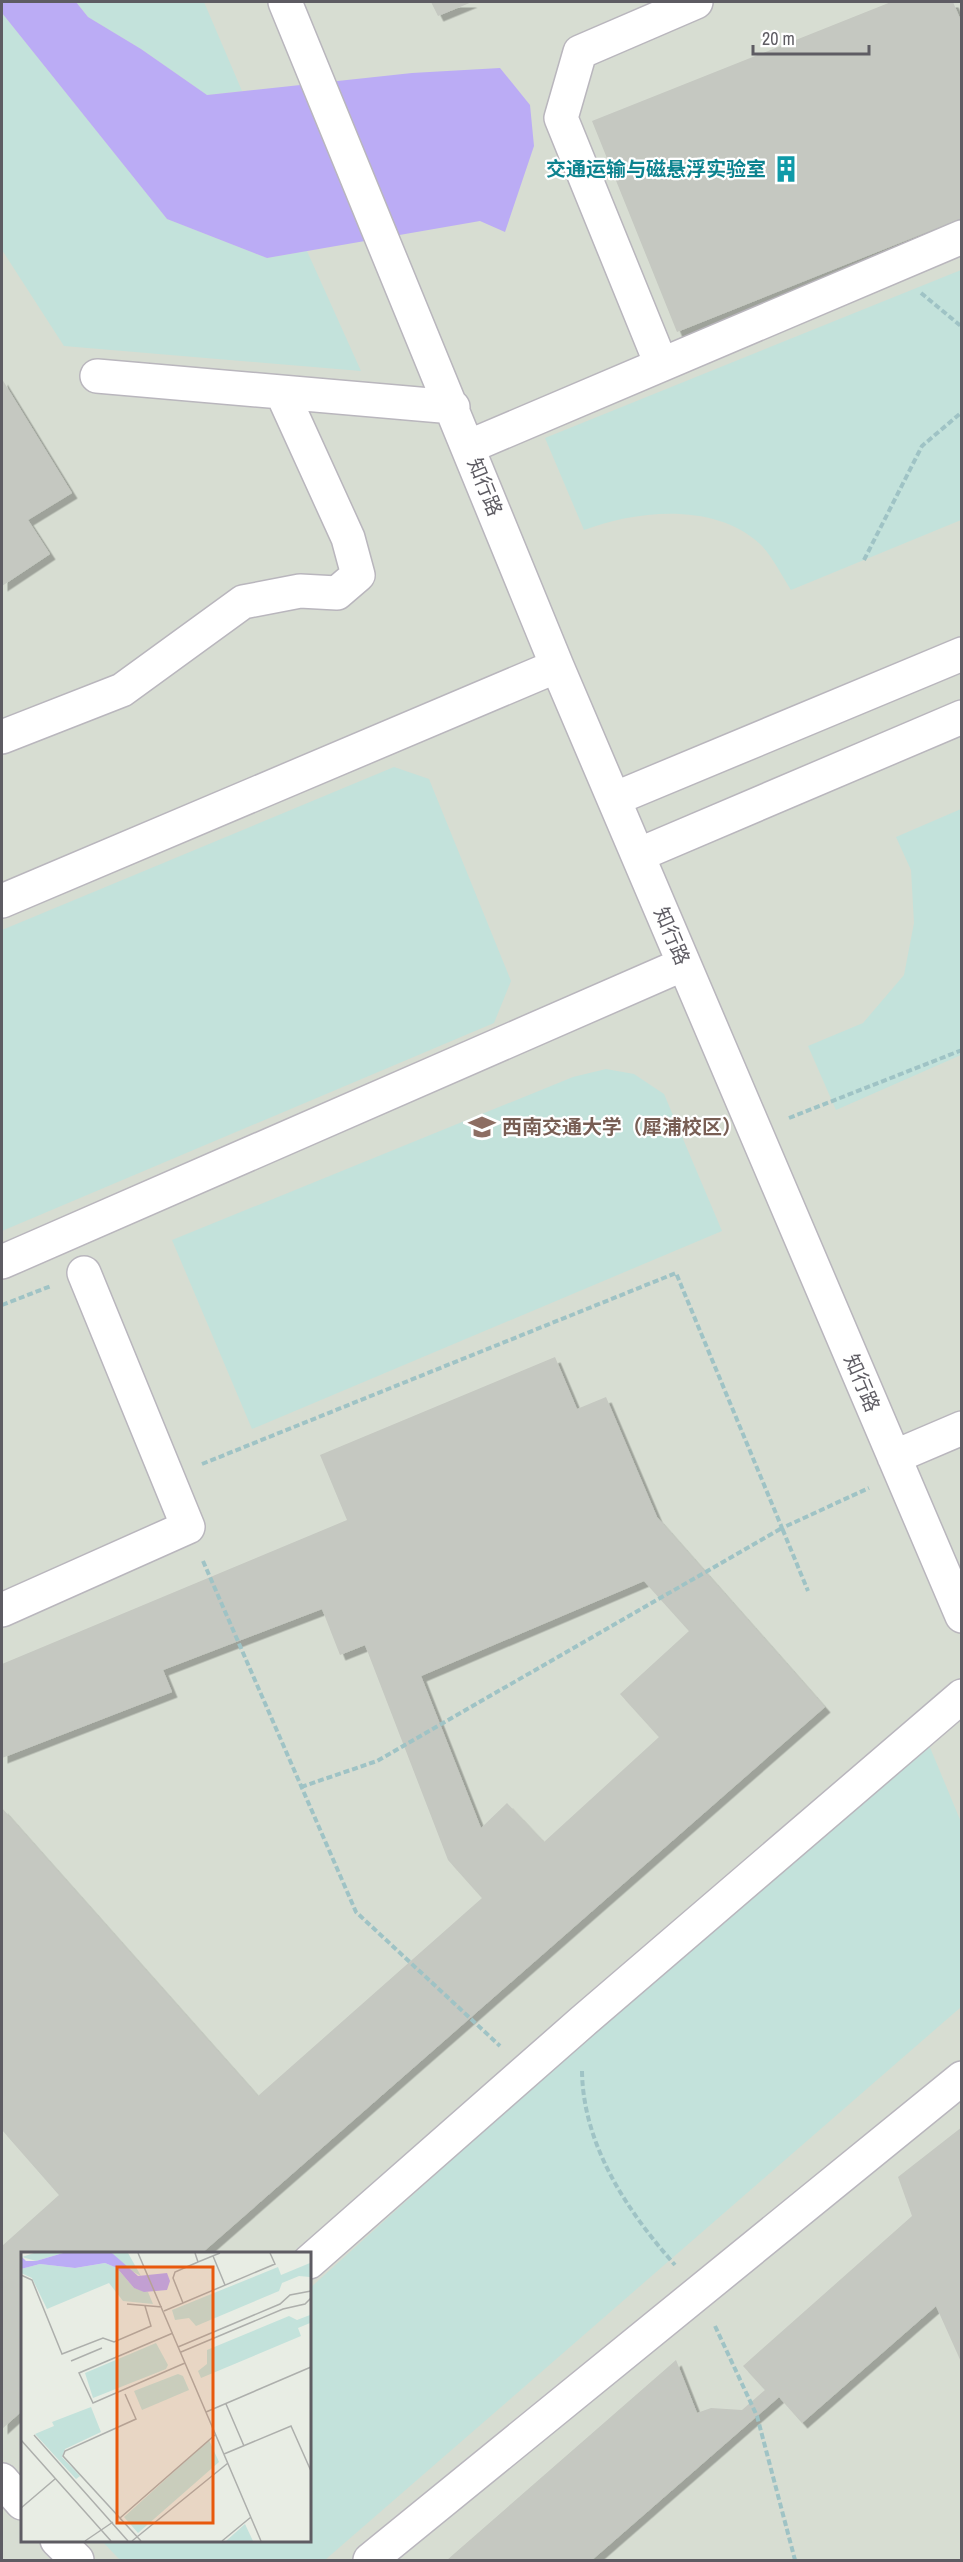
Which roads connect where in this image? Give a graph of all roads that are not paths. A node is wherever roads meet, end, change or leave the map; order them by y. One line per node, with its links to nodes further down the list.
1 (285, 2): 7 (street, 知行路)
2 (696, 2): 4 (street)
3 (962, 237): 4 (street)
4 (662, 364): 8 (street)
5 (97, 376): 6 (street)
6 (282, 393): 7 (street); 12 (street)
7 (453, 407): 8 (street, 知行路)
8 (468, 447): 10 (street, 知行路)
9 (962, 654): 13 (street)
10 (557, 666): 13 (street, 知行路); 15 (street)
11 (962, 717): 14 (street)
12 (2, 737)
13 (614, 799): 14 (street, 知行路)
14 (638, 855): 16 (street, 知行路)
15 (2, 901)
16 (684, 964): 17 (street); 20 (street, 知行路)
17 (2, 1262)
18 (84, 1274): 21 (street)
19 (962, 1428): 20 (street)
20 (897, 1465): 22 (street, 知行路)
21 (2, 1610)
22 (962, 1616)
23 (962, 1696): 25 (street)
24 (962, 2078): 28 (street)
25 (310, 2261)
26 (58, 2541): 27 (street)
27 (77, 2560)
28 (370, 2560)

